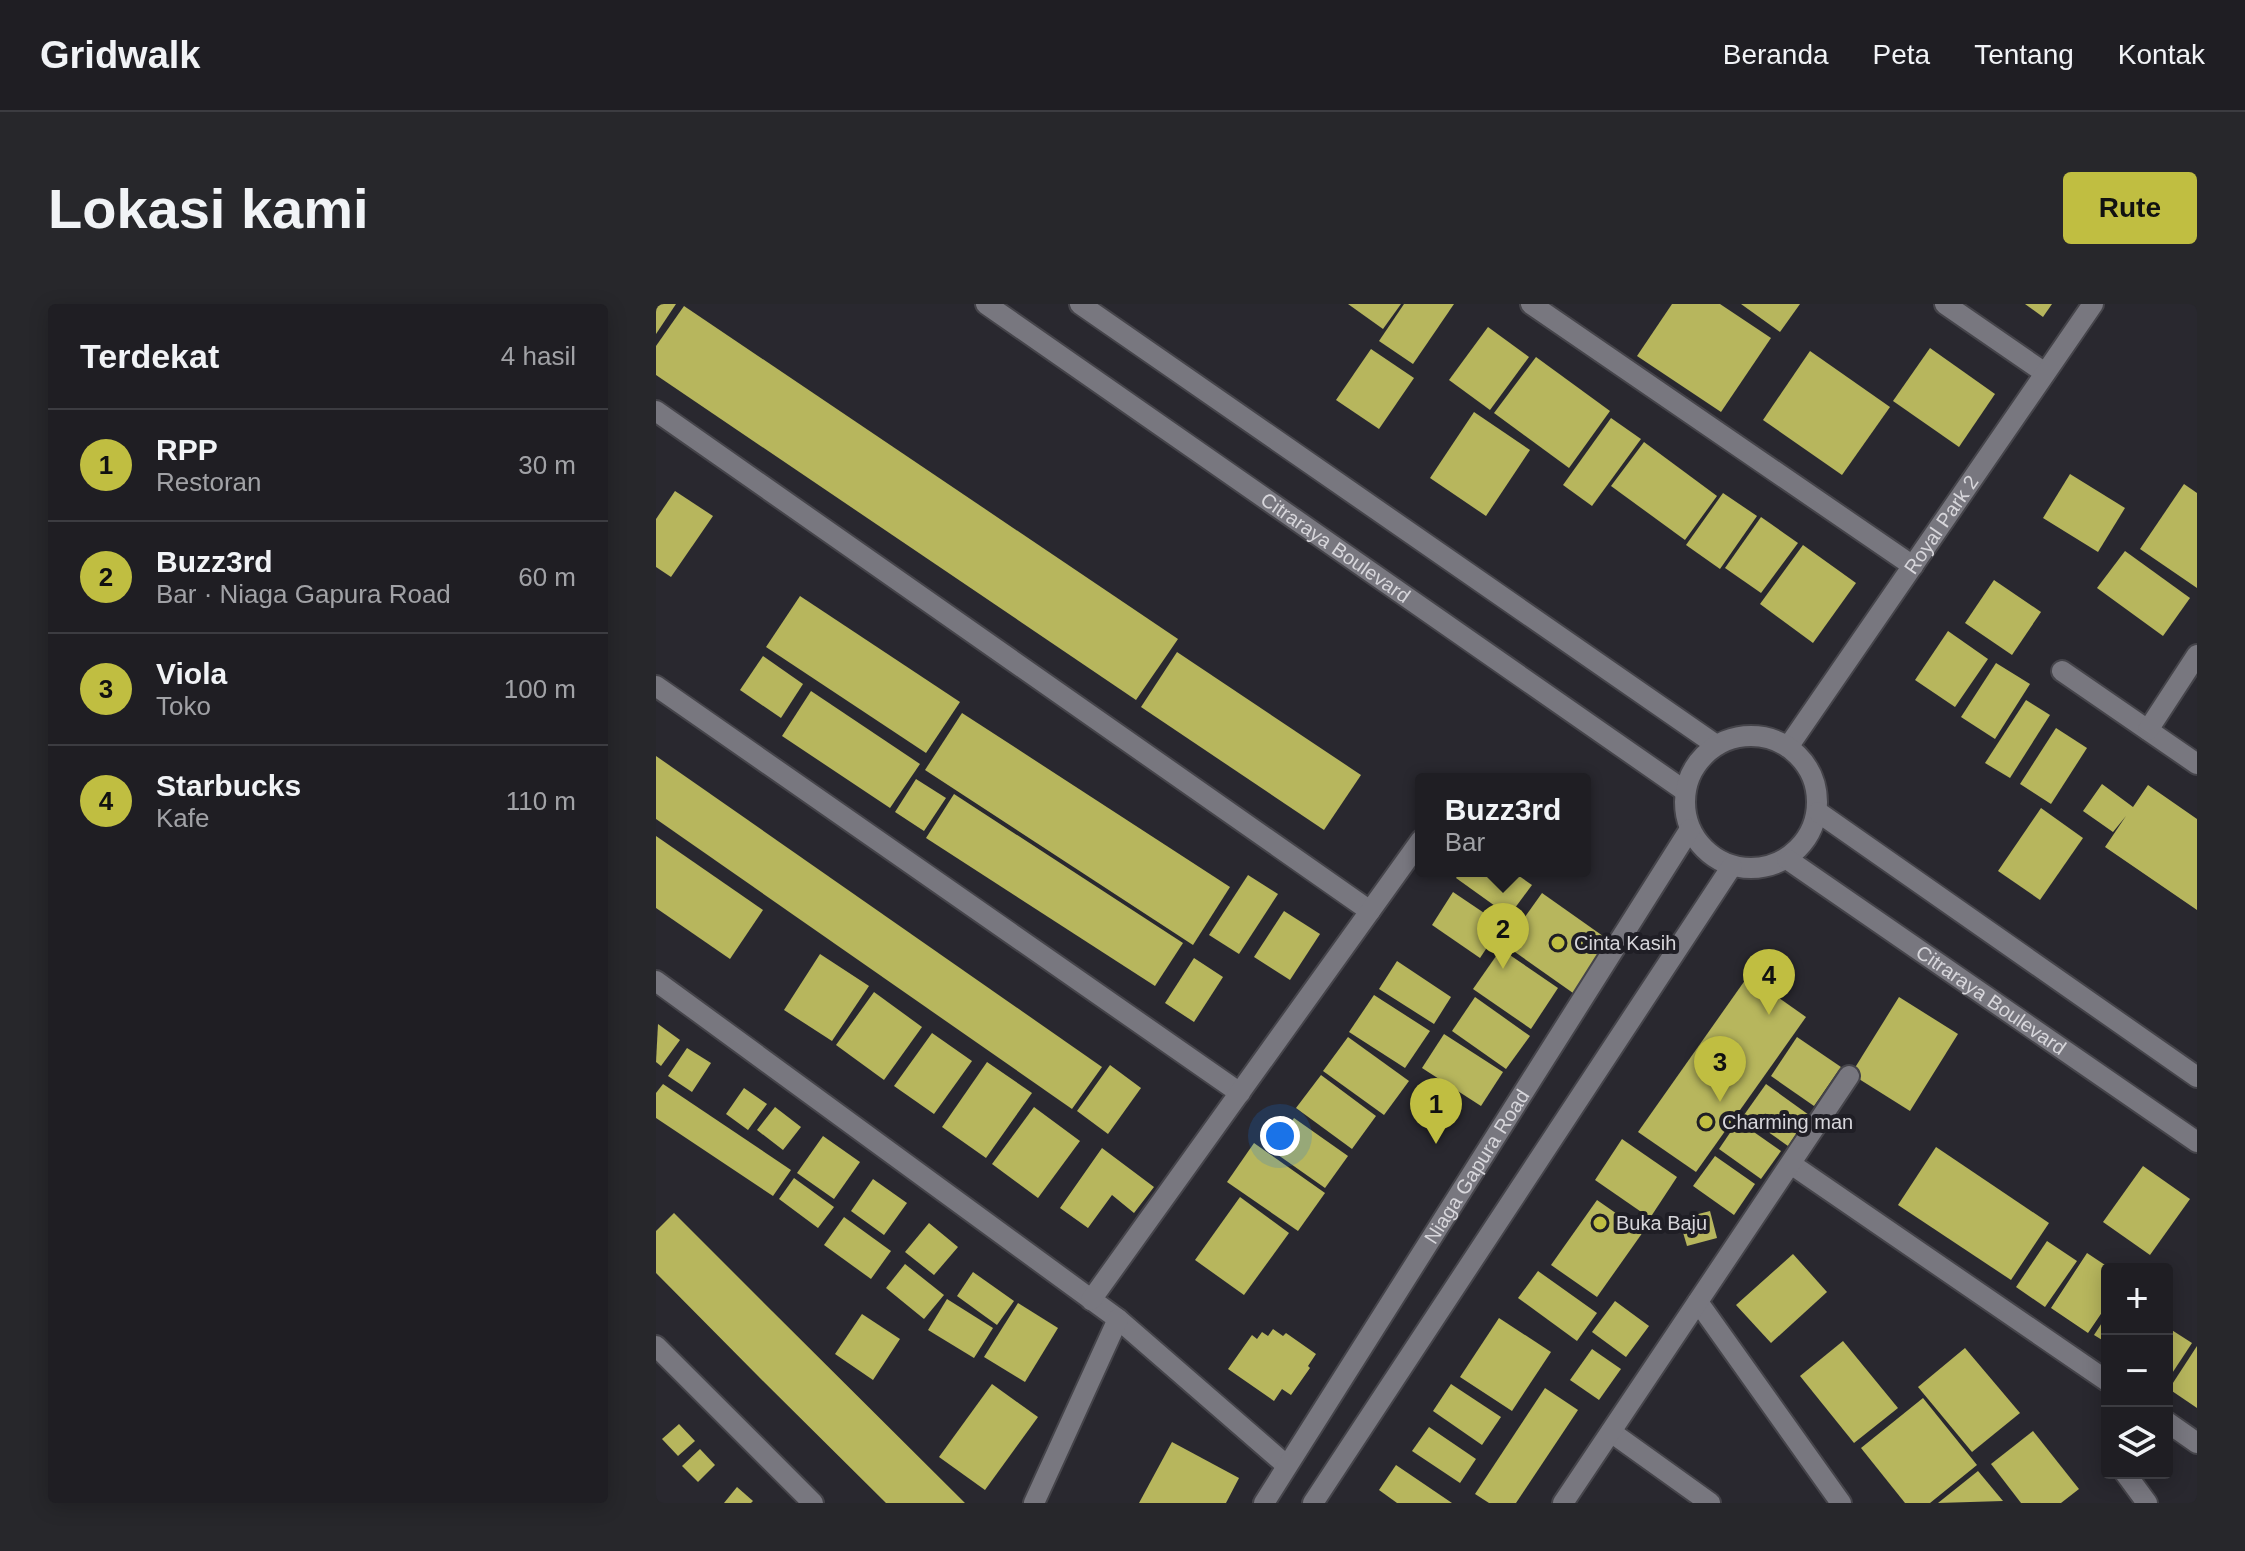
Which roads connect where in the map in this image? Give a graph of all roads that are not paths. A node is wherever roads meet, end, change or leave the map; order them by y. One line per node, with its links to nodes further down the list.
1 (986, 304): 16 (street, Citraraya Boulevard)
2 (1080, 304): 13 (street)
3 (1531, 304): 8 (street)
4 (1945, 304): 6 (street)
5 (2093, 304): 6 (street, Royal Park 2)
6 (2045, 373): 8 (street, Royal Park 2)
7 (656, 411): 22 (street)
8 (1913, 566): 14 (street, Royal Park 2)
9 (2197, 655): 12 (street)
10 (2062, 671): 12 (street)
11 (656, 686): 26 (street)
12 (2148, 730): 15 (street)
13 (1716, 745): 14 (street); 16 (street)
14 (1788, 747): 17 (street)
15 (2197, 764)
16 (1685, 791): 18 (street)
17 (1818, 812): 20 (street); 25 (street)
18 (1690, 829): 21 (street); 37 (street, Niaga Gapura Road)
19 (1415, 848): 22 (street)
20 (1787, 859): 21 (street); 27 (street, Citraraya Boulevard)
21 (1732, 866): 42 (street)
22 (1370, 911): 26 (street)
23 (656, 981): 29 (street)
24 (1849, 1076): 28 (street)
25 (2197, 1077)
26 (1240, 1093): 29 (street)
27 (2197, 1142)
28 (1791, 1164): 30 (street); 33 (street)
29 (1091, 1300): 31 (street)
30 (1698, 1302): 35 (street); 45 (street)
31 (1118, 1319): 37 (street); 40 (street)
32 (656, 1346): 39 (street)
33 (2101, 1377)
34 (2173, 1426): 36 (street)
35 (1611, 1432): 43 (street); 44 (street)
36 (2197, 1443)
37 (1286, 1465): 41 (street, Niaga Gapura Road)
38 (2129, 1479): 46 (street)
39 (813, 1503)
40 (1034, 1503)
41 (1264, 1503)
42 (1313, 1503)
43 (1563, 1503)
44 (1710, 1503)
45 (1841, 1503)
46 (2147, 1503)

